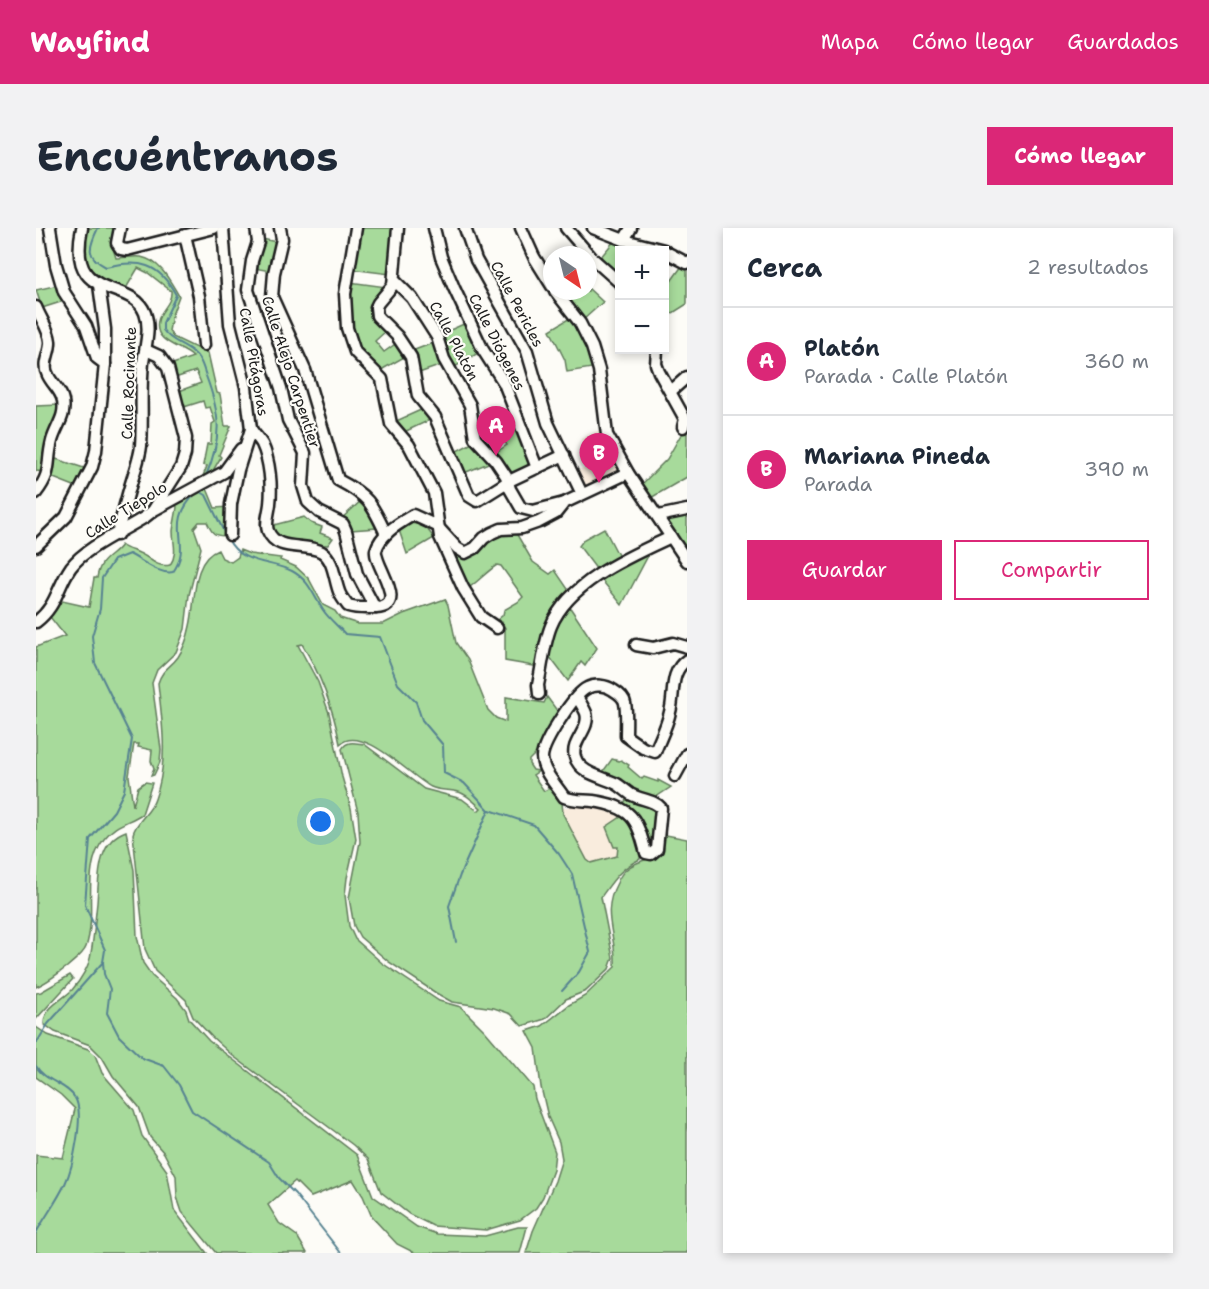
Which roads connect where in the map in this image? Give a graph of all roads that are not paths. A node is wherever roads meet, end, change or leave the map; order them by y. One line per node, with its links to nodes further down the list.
1 (50, 228): 32 (street)
2 (82, 228): 26 (street, Calle Rocinante)
3 (120, 228): 19 (street)
4 (165, 228): 19 (street)
5 (214, 228): 17 (street)
6 (223, 228): 36 (street, Calle Pitágoras)
7 (256, 228): 55 (street, Calle Alejo Carpentier)
8 (280, 228): 49 (street)
9 (356, 228): 48 (street)
10 (399, 228): 25 (street)
11 (434, 228): 39 (street, Calle Diógenes)
12 (465, 228): 38 (street, Calle Pericles)
13 (521, 228): 23 (street)
14 (567, 228): 24 (street)
15 (593, 228): 18 (street)
16 (631, 228): 18 (street)
17 (185, 235): 19 (street); 29 (street)
18 (624, 240): 20 (street)
19 (163, 241)
20 (646, 246)
21 (669, 254): 22 (street)
22 (687, 263)
23 (543, 271)
24 (615, 279)
25 (394, 280): 41 (street, Calle Platón); 41 (street)
26 (99, 285): 30 (street, Calle Rocinante); 32 (street)
27 (562, 300): 40 (street)
28 (36, 307): 42 (street)
29 (204, 345)
30 (146, 350): 45 (street); 50 (street, Calle Rocinante)
31 (657, 354): 34 (street)
32 (105, 364): 53 (street)
33 (687, 377): 34 (street)
34 (671, 391): 35 (street)
35 (683, 427)
36 (251, 429): 37 (street, Calle Pitágoras); 55 (street)
37 (247, 440): 45 (street, Calle Tiepolo); 51 (street, Calle Pitágoras)
38 (564, 455): 39 (street); 43 (street, Calle Pericles)
39 (537, 468): 41 (street)
40 (628, 473): 43 (street); 47 (street)
41 (508, 481): 44 (street, Calle Platón)
42 (36, 493)
43 (582, 494): 44 (street)
44 (564, 503): 48 (street)
45 (154, 510): 50 (street, Calle Tiepolo)
46 (687, 510): 47 (street)
47 (658, 516): 52 (street)
48 (437, 526): 49 (street); 57 (street)
49 (386, 534): 55 (street)
50 (117, 535): 56 (street, Calle Tiepolo)
51 (230, 535)
52 (671, 537): 54 (street); 61 (street)
53 (36, 546)
54 (687, 561)
55 (375, 608)
56 (36, 622)
57 (497, 628)
58 (636, 645): 59 (street)
59 (687, 647)
60 (687, 660): 62 (street)
61 (540, 694)
62 (577, 697): 62 (street)
63 (687, 754): 64 (street)
64 (675, 776)

